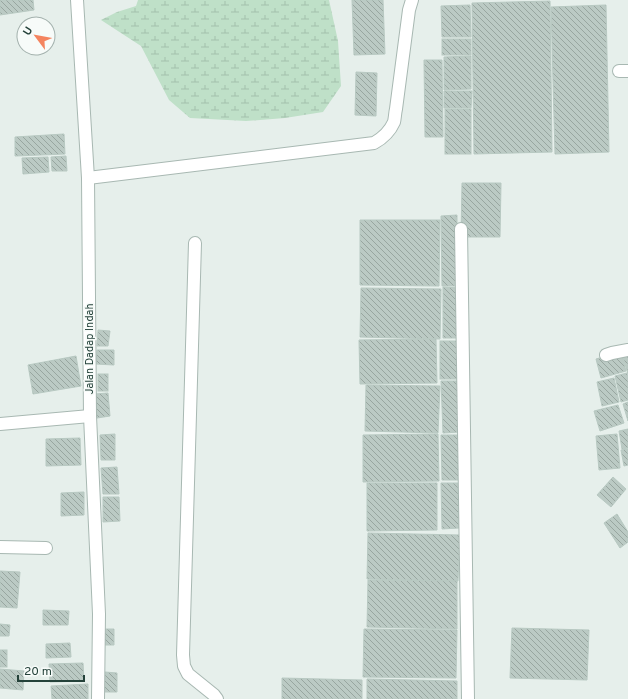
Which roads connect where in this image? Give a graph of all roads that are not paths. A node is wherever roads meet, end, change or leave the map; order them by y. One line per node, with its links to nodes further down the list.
1 (77, 0): 3 (street, Jalan Dadap Indah)
2 (412, 0): 3 (street)
3 (88, 178): 8 (street, Jalan Dadap Indah)
4 (461, 229): 14 (street)
5 (195, 243): 13 (street)
6 (628, 350): 7 (street)
7 (606, 355)
8 (90, 416): 9 (street); 12 (street, Jalan Dadap Indah)
9 (0, 424)
10 (0, 547): 11 (street)
11 (46, 548)
12 (98, 699)
13 (217, 699)
14 (468, 699)

